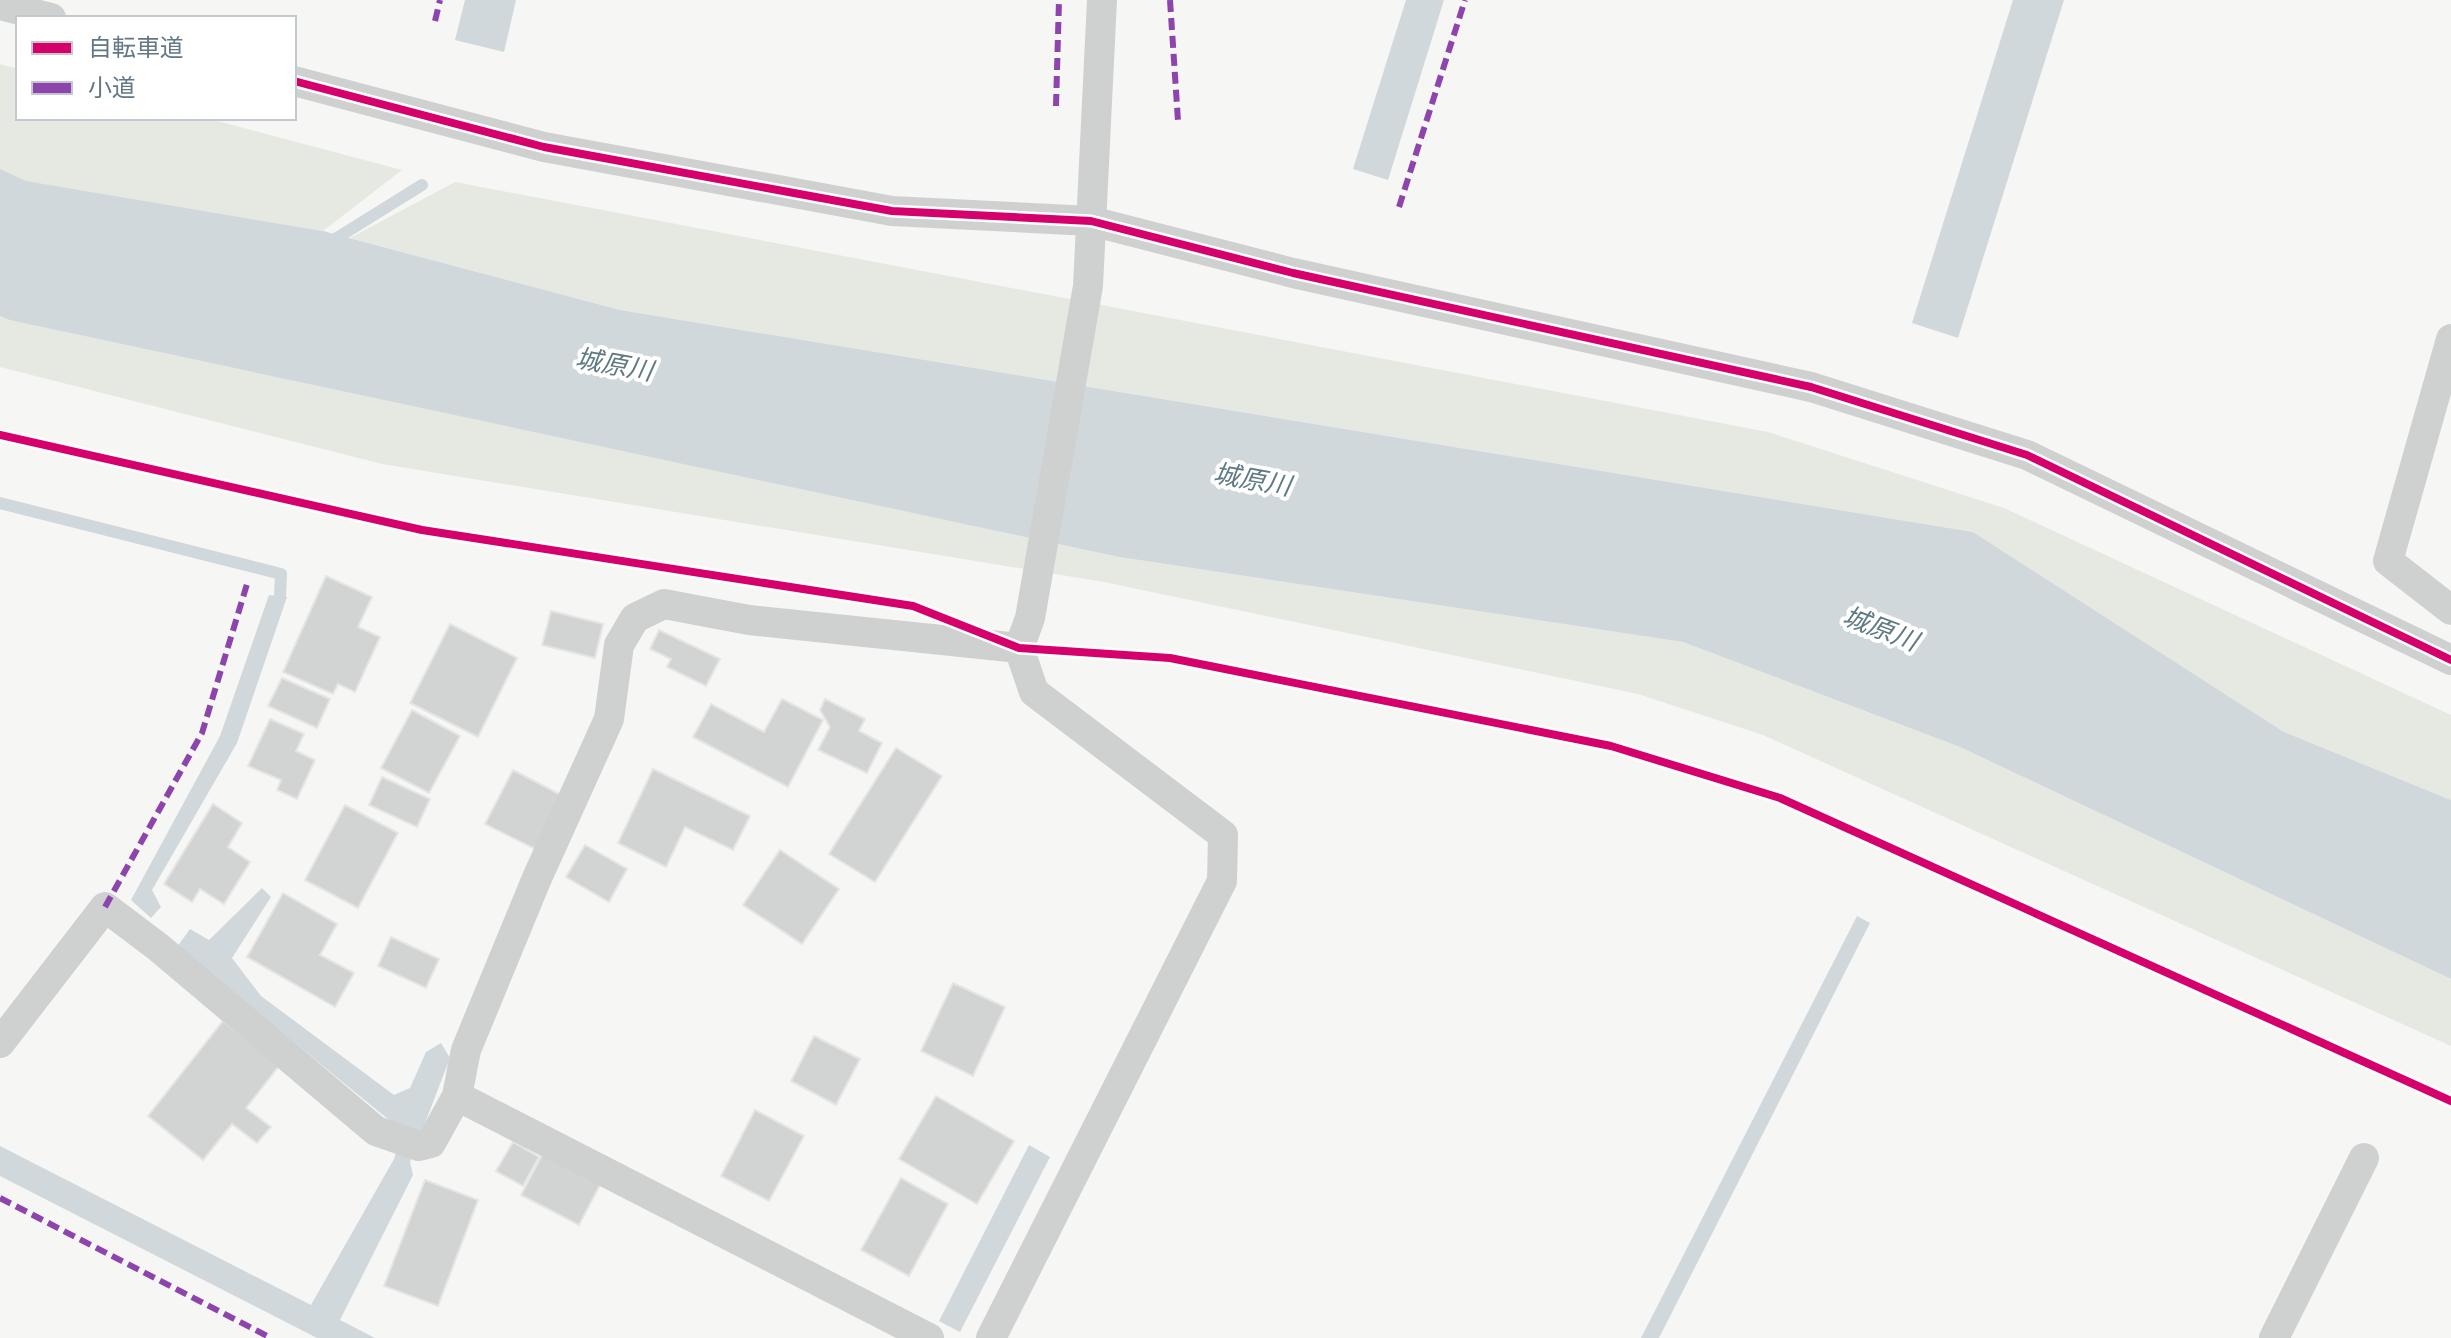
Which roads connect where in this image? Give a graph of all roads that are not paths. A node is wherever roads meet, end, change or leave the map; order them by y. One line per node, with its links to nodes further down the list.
1 (1102, 0): 5 (street)
2 (0, 5): 3 (street)
3 (43, 16)
4 (296, 82): 5 (street)
5 (1091, 221): 8 (street); 9 (street)
6 (2451, 339): 7 (street)
7 (2451, 610)
8 (1019, 648): 11 (street); 14 (street)
9 (2451, 660)
10 (0, 1043): 11 (street)
11 (457, 1096): 13 (street)
12 (2364, 1158): 15 (street)
13 (929, 1338)
14 (991, 1338)
15 (2274, 1338)

